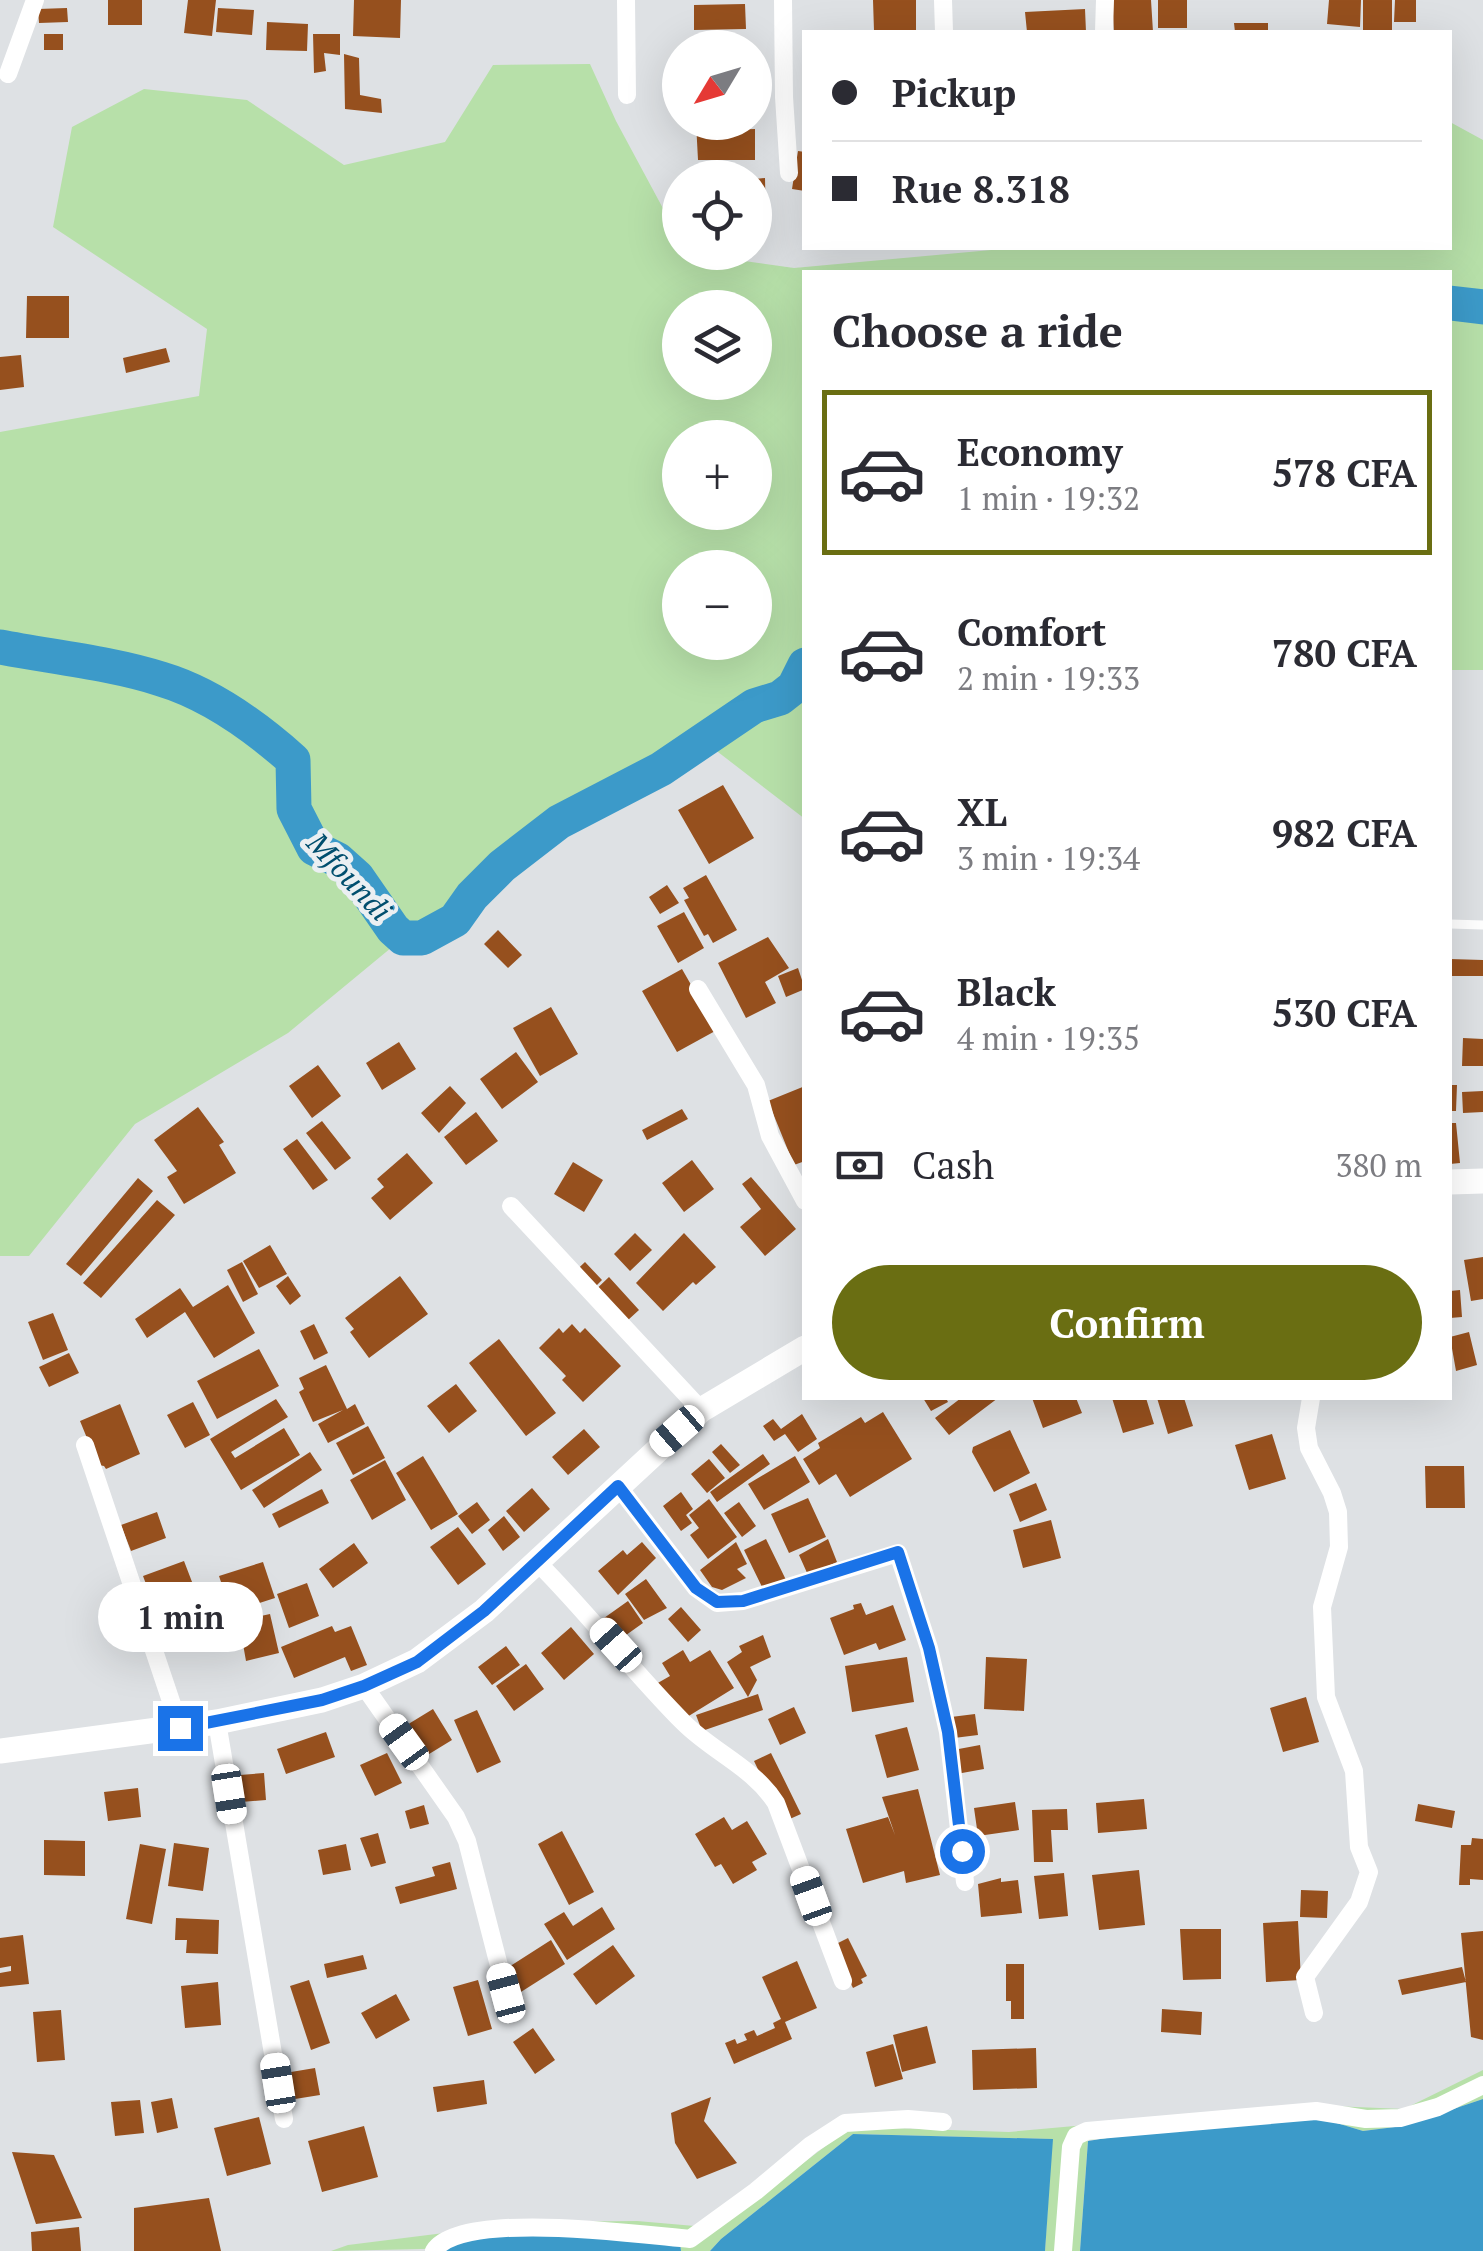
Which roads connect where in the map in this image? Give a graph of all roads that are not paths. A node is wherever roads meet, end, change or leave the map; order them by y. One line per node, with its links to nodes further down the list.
1 (36, 0): 8 (street)
2 (626, 0): 9 (street)
3 (783, 0): 10 (street)
4 (943, 0): 6 (street)
5 (1105, 0): 7 (street)
6 (944, 30)
7 (1104, 30)
8 (8, 74)
9 (627, 95)
10 (788, 173)
11 (1452, 924): 12 (lane)
12 (1483, 925)
13 (698, 989): 16 (street)
14 (1483, 1181): 15 (main road)
15 (1452, 1182)
16 (802, 1195)
17 (511, 1206): 20 (street)
18 (802, 1350): 20 (main road)
19 (1311, 1400): 31 (street)
20 (702, 1410): 22 (main road)
21 (85, 1445): 26 (street)
22 (618, 1486): 23 (main road); 28 (street)
23 (538, 1563): 24 (main road); 29 (street)
24 (364, 1686): 25 (main road); 30 (street)
25 (217, 1722): 26 (main road); 33 (street)
26 (180, 1728): 27 (main road)
27 (0, 1751)
28 (965, 1882)
29 (843, 1980)
30 (506, 1993)
31 (1314, 2013)
32 (1483, 2085): 37 (street)
33 (284, 2119)
34 (944, 2122): 35 (street)
35 (691, 2245): 36 (street)
36 (434, 2251)
37 (1064, 2251)

